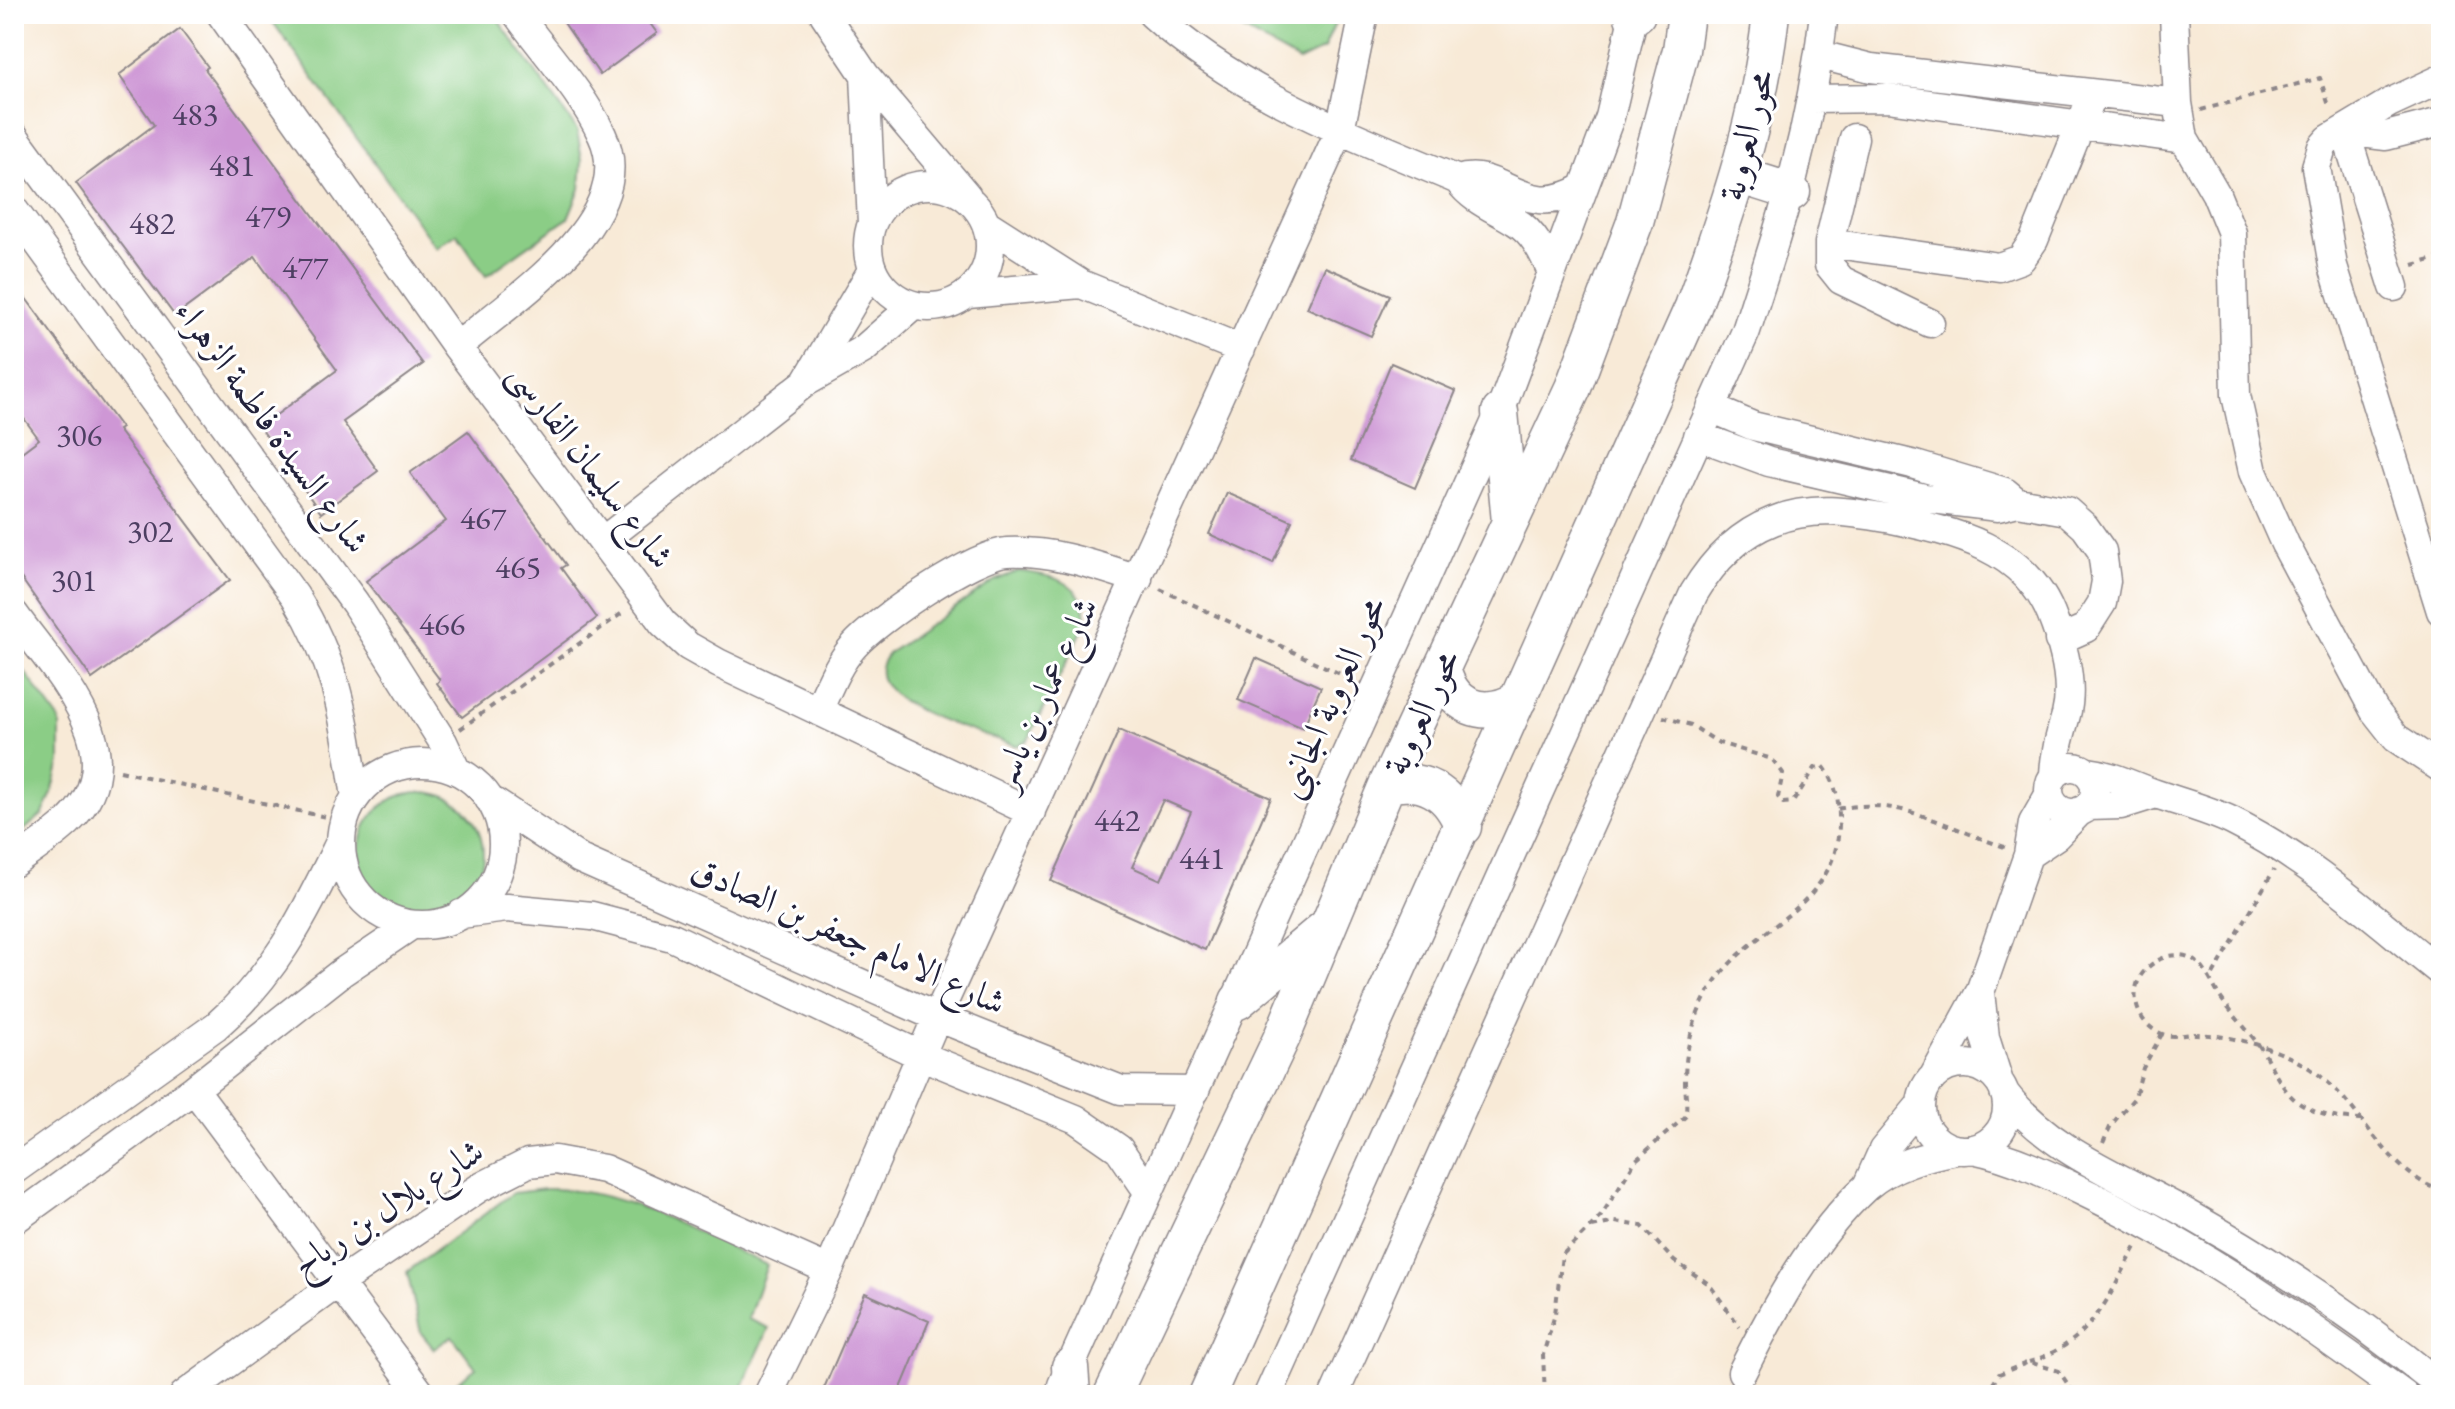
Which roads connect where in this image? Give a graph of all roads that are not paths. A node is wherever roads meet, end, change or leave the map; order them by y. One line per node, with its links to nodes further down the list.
1 (221, 14): 41 (street, شارع سليمان الفارسى)
2 (517, 14): 41 (street)
3 (824, 14): 13 (street)
4 (1152, 14): 21 (street)
5 (1364, 14): 21 (street, شارع عمار بن ياسر)
6 (1686, 14): 50 (main road, محور العروبة)
7 (1771, 14): 25 (main road, محور العروبة)
8 (1824, 14): 11 (street)
9 (2174, 14): 18 (street)
10 (1635, 15): 27 (street, محور العروبة الجانبى)
11 (1820, 55): 12 (street); 17 (street)
12 (1871, 68): 15 (street); 16 (street)
13 (865, 75): 29 (street); 31 (street)
14 (2441, 79): 22 (street)
15 (2093, 94): 18 (street); 20 (street)
16 (1868, 97): 17 (street); 20 (street)
17 (1812, 99): 28 (street)
18 (2181, 119): 20 (street); 60 (street)
19 (2441, 122): 22 (street)
20 (2081, 125): 33 (street)
21 (1340, 130): 26 (street); 42 (street, شارع عمار بن ياسر)
22 (2341, 132): 36 (street); 53 (street)
23 (14, 136): 61 (street, شارع السيدة فاطمة الزهراء)
24 (1854, 138): 33 (street)
25 (1738, 175): 28 (main road); 57 (main road, محور العروبة)
26 (1458, 180): 27 (street); 35 (street)
27 (1583, 188): 35 (street, محور العروبة الجانبى)
28 (1792, 192): 44 (street)
29 (970, 200): 31 (street); 32 (street)
30 (14, 210): 69 (street)
31 (872, 224): 34 (street)
32 (987, 224): 37 (street); 38 (street)
33 (1829, 243): 40 (street)
34 (872, 270): 39 (street); 43 (street)
35 (1552, 273): 45 (street, محور العروبة الجانبى)
36 (2401, 276)
37 (1081, 284): 38 (street); 42 (street)
38 (968, 294): 39 (street)
39 (913, 306): 43 (street)
40 (1930, 323)
41 (457, 347): 51 (street, شارع سليمان الفارسى)
42 (1241, 349): 52 (street, شارع عمار بن ياسر)
43 (806, 382): 51 (street)
44 (1711, 408): 46 (street); 47 (street)
45 (1500, 412): 50 (main road); 78 (street, محور العروبة الجانبى)
46 (1698, 436): 48 (street); 101 (street)
47 (1789, 436): 48 (street); 49 (street)
48 (1748, 454): 49 (street)
49 (2018, 502): 55 (street)
50 (1510, 523): 56 (main road, محور العروبة)
51 (603, 541): 58 (street, شارع سليمان الفارسى)
52 (1138, 579): 58 (street); 68 (street, شارع عمار بن ياسر)
53 (2441, 611)
54 (14, 614): 72 (street)
55 (2059, 640): 59 (street); 102 (street)
56 (1442, 668): 57 (main road); 63 (main road, محور العروبة)
57 (1518, 700): 70 (main road, محور العروبة)
58 (818, 711): 68 (street, شارع سليمان الفارسى)
59 (2066, 714): 62 (street); 64 (street)
60 (2441, 768)
61 (456, 770): 66 (street); 69 (street)
62 (2084, 770): 64 (street); 65 (street); 67 (street)
63 (1387, 785): 70 (main road); 75 (main road, محور العروبة)
64 (2052, 785): 67 (street); 71 (street)
65 (2156, 794): 67 (street); 76 (street)
66 (489, 799): 73 (street); 79 (street, شارع الامام جعفر بن الصادق)
67 (2084, 809): 71 (street)
68 (1031, 812): 79 (street, شارع عمار بن ياسر)
69 (347, 819): 74 (street); 87 (street)
70 (1463, 827): 100 (main road, محور العروبة)
71 (2028, 855): 77 (street)
72 (14, 863)
73 (461, 914): 74 (street); 80 (street, شارع الامام جعفر بن الصادق)
74 (412, 925): 83 (street)
75 (1330, 925): 78 (main road); 99 (main road, محور العروبة)
76 (2441, 972)
77 (1980, 992): 81 (street); 82 (street)
78 (1238, 1001): 84 (street, محور العروبة الجانبى)
79 (937, 1017): 80 (street, شارع عمار بن ياسر); 84 (street, شارع الامام جعفر بن الصادق)
80 (922, 1056): 89 (street, شارع الامام جعفر بن الصادق); 91 (street, شارع عمار بن ياسر)
81 (1934, 1076): 82 (street); 85 (street)
82 (2002, 1087): 86 (street); 95 (street)
83 (194, 1089): 90 (street); 92 (street)
84 (1195, 1091): 89 (street, محور العروبة الجانبى)
85 (1921, 1104): 86 (street); 88 (street)
86 (1965, 1150): 88 (street); 103 (street)
87 (14, 1170)
88 (1867, 1187): 93 (street)
89 (1147, 1190): 94 (street, محور العروبة الجانبى)
90 (14, 1220)
91 (829, 1270): 92 (street, شارع بلال بن رباح); 98 (street, شارع عمار بن ياسر)
92 (338, 1283): 96 (street, شارع بلال بن رباح); 97 (street)
93 (1748, 1360)
94 (1066, 1386)
95 (2441, 1386)
96 (184, 1395)
97 (422, 1395)
98 (768, 1395)
99 (1112, 1395)
100 (1207, 1395)
101 (1268, 1395)
102 (1334, 1395)
103 (2404, 1395)

